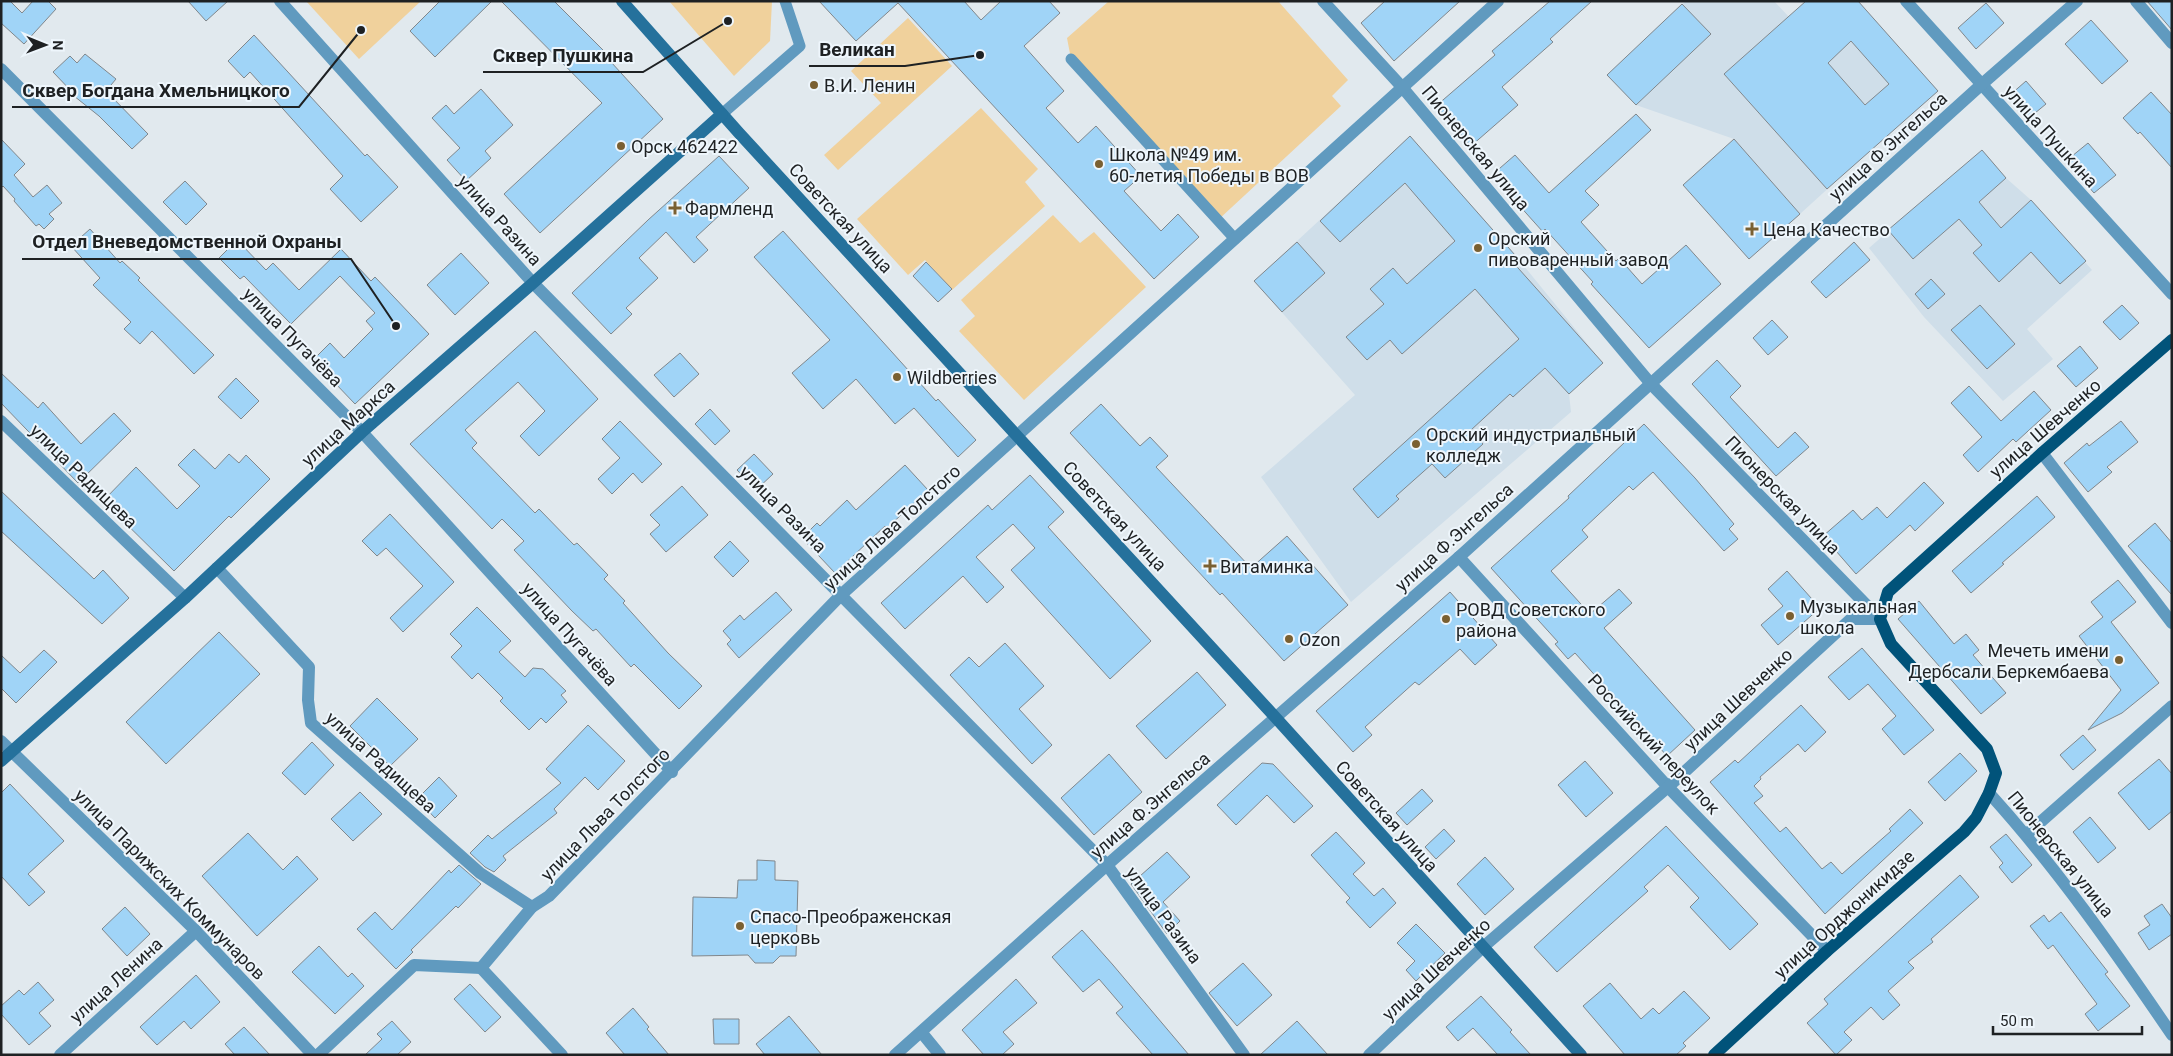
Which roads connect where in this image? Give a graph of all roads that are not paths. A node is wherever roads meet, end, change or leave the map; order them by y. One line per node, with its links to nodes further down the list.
1 (280, 1): 16 (street, улица Разина)
2 (622, 1): 14 (street, Советская улица)
3 (785, 1): 14 (lane)
4 (1323, 1): 13 (street, Пионерская улица)
5 (1498, 1): 13 (street, улица Льва Толстого)
6 (1906, 1): 12 (street, улица Пушкина)
7 (2077, 1): 12 (street, улица Ф.Энгельса)
8 (2136, 1): 9 (street)
9 (2172, 43)
10 (1071, 59): 15 (lane)
11 (1, 69): 21 (street, улица Пугачёва)
12 (1981, 86): 17 (street, улица Пушкина); 19 (street, улица Ф.Энгельса)
13 (1402, 88): 15 (street, улица Льва Толстого); 19 (street, Пионерская улица)
14 (722, 114): 16 (street, улица Маркса); 22 (street, Советская улица)
15 (1235, 239): 22 (street, улица Льва Толстого)
16 (533, 283): 21 (street, улица Маркса); 26 (street, улица Разина)
17 (2172, 294)
18 (2172, 340): 23 (main road, улица Шевченко)
19 (1651, 384): 24 (street, улица Ф.Энгельса); 28 (street, Пионерская улица)
20 (1, 421): 27 (street, улица Радищева)
21 (362, 432): 25 (street, улица Маркса); 35 (street, улица Пугачёва)
22 (1018, 436): 26 (street, улица Льва Толстого); 31 (street, Советская улица)
23 (2042, 453): 28 (main road, улица Шевченко); 29 (street)
24 (1459, 557): 31 (street, улица Ф.Энгельса); 36 (street, Российский переулок)
25 (216, 568): 27 (street, улица Маркса); 40 (street, улица Радищева)
26 (842, 594): 35 (street, улица Льва Толстого); 39 (street, улица Разина)
27 (185, 598): 33 (street, улица Маркса)
28 (1880, 618): 36 (street, улица Шевченко); 37 (main road, Пионерская улица)
29 (2172, 623)
30 (2172, 706): 38 (street)
31 (1276, 718): 39 (street, улица Ф.Энгельса); 42 (street, Советская улица)
32 (1, 741): 33 (street, улица Парижских Коммунаров)
33 (12, 752): 34 (street, улица Маркса); 41 (street, улица Парижских Коммунаров)
34 (1, 761)
35 (672, 772): 40 (street, улица Льва Толстого)
36 (1668, 787): 42 (street, улица Шевченко); 43 (street, Российский переулок)
37 (1989, 793): 38 (street, Пионерская улица); 43 (main road, улица Орджоникидзе)
38 (2027, 834): 46 (street, Пионерская улица)
39 (1107, 865): 45 (street, улица Ф.Энгельса); 53 (street, улица Разина)
40 (532, 907): 44 (street, улица Льва Толстого)
41 (196, 931): 47 (street, улица Ленина); 48 (street, улица Парижских Коммунаров)
42 (1482, 948): 54 (street, улица Шевченко); 55 (street, Советская улица)
43 (1827, 951): 56 (main road, улица Орджоникидзе)
44 (481, 968): 49 (street); 50 (street)
45 (922, 1033): 51 (street, улица Ф.Энгельса); 52 (street)
46 (2172, 1035)
47 (60, 1055)
48 (313, 1055)
49 (318, 1055)
50 (562, 1055)
51 (895, 1055)
52 (940, 1055)
53 (1244, 1055)
54 (1369, 1055)
55 (1581, 1055)
56 (1714, 1055)

